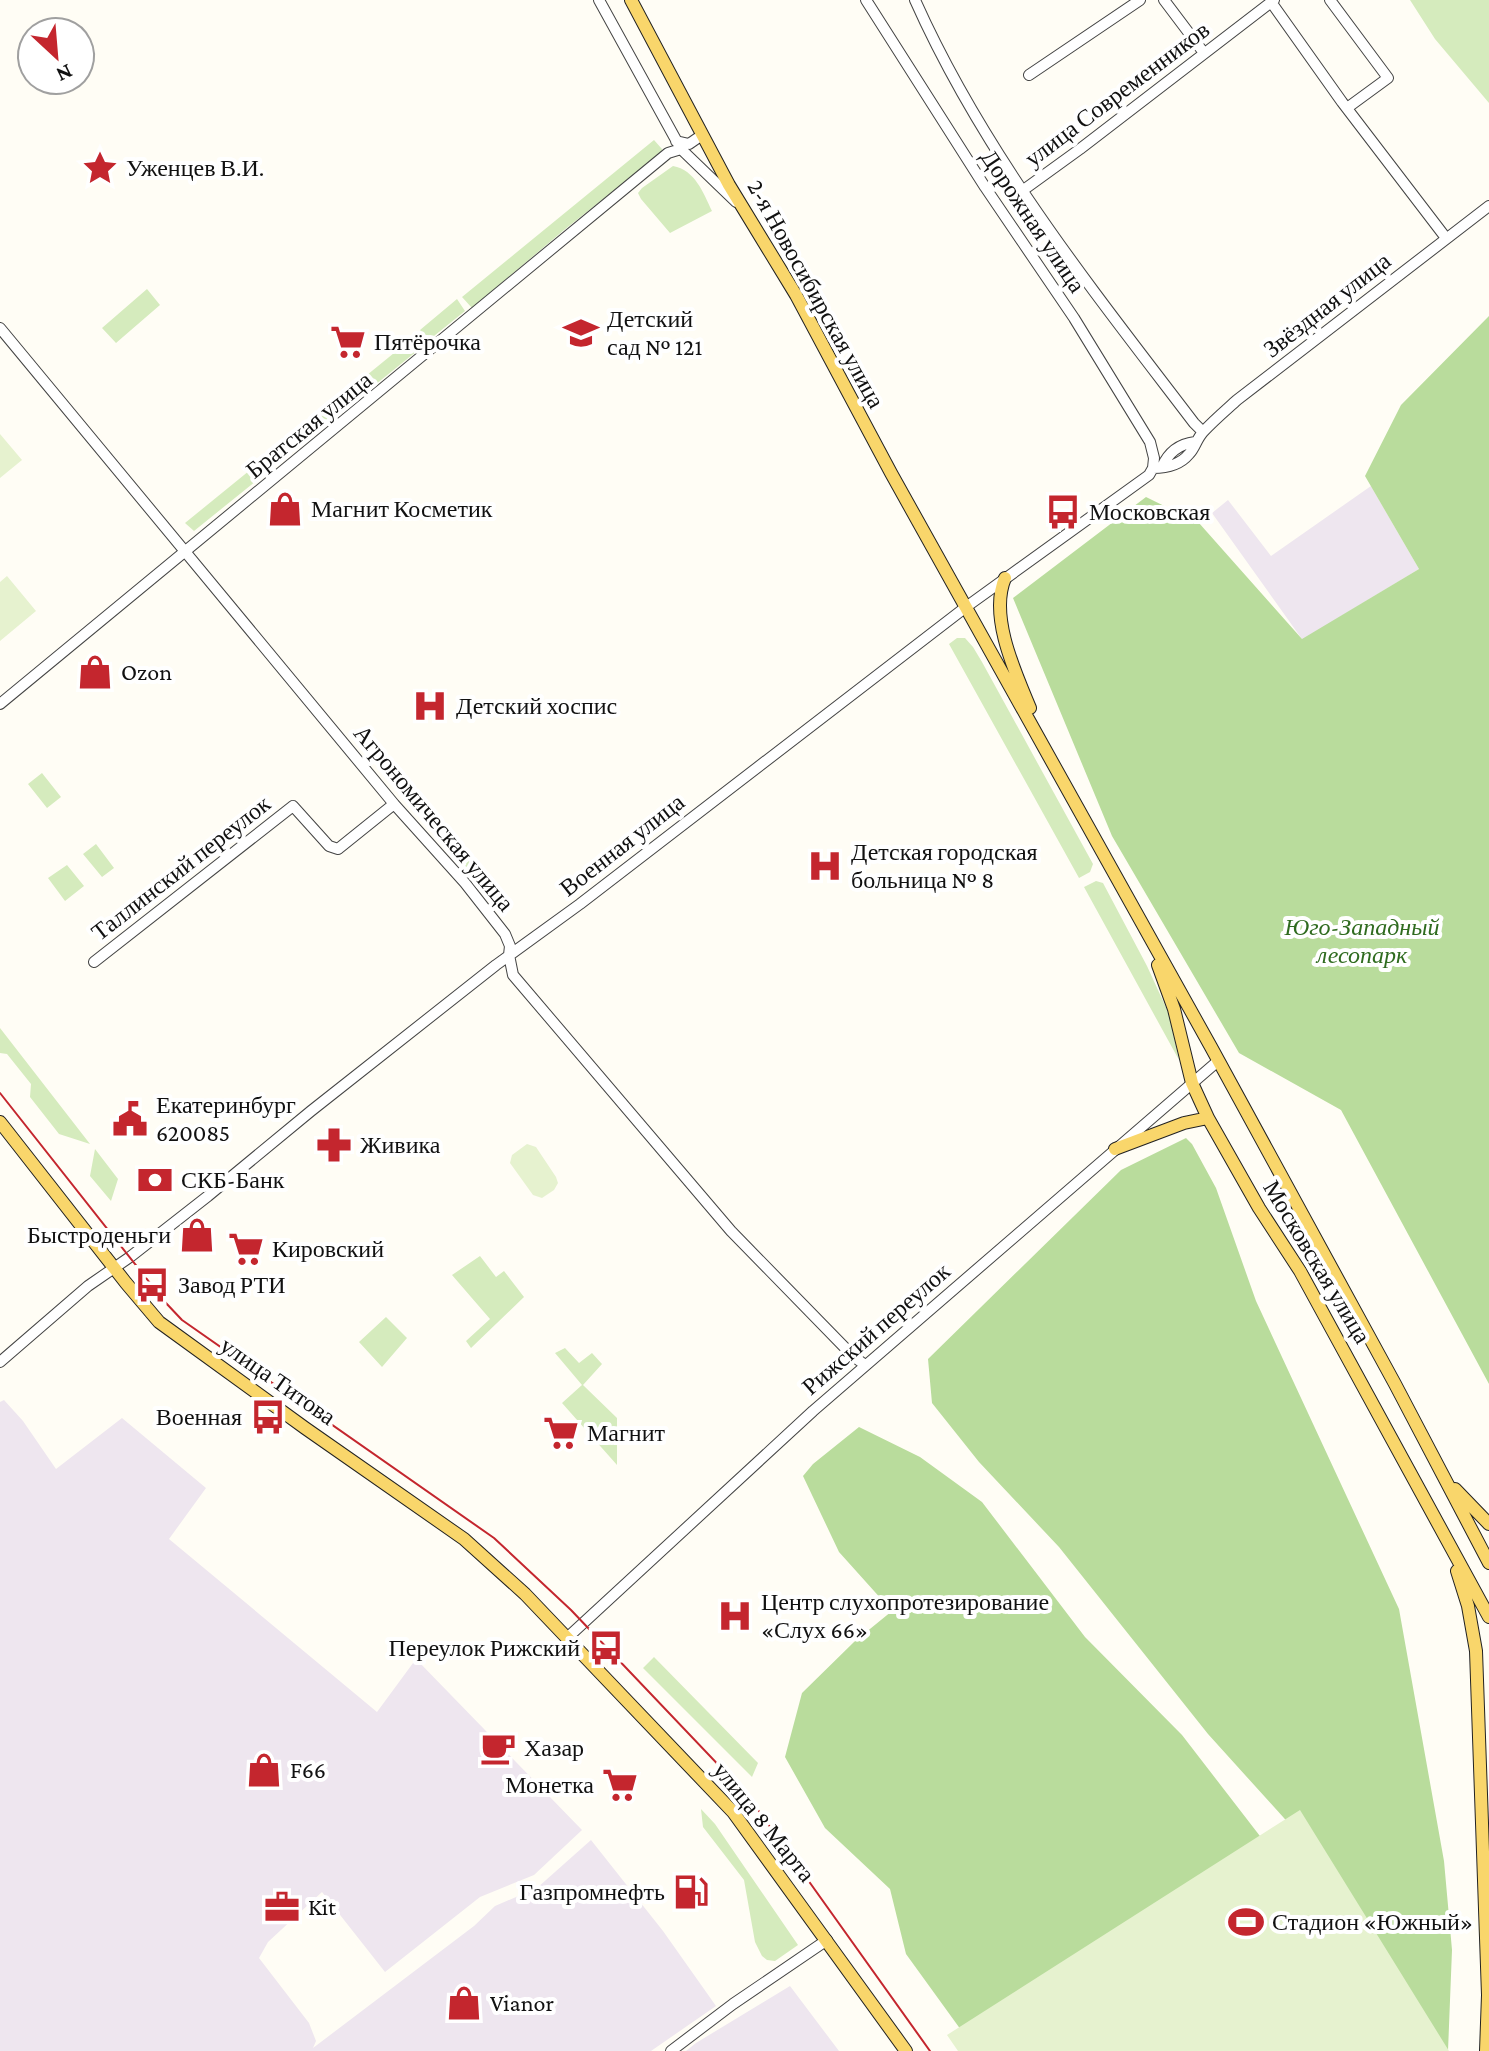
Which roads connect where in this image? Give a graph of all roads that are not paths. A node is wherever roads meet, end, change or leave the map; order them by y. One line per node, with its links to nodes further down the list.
1 (599, 0): 13 (street)
2 (631, 0): 12 (main road, 2-я Новосибирская улица)
3 (866, 0): 22 (street, Дорожная улица)
4 (915, 0): 14 (street)
5 (1140, 0): 10 (street)
6 (1164, 0): 9 (street)
7 (1330, 0): 11 (street)
8 (1272, 1): 9 (street, улица Современников); 11 (street)
9 (1204, 53): 14 (street, улица Современников)
10 (1029, 75)
11 (1347, 108): 17 (street)
12 (702, 135): 13 (street, Братская улица); 16 (main road, 2-я Новосибирская улица)
13 (679, 145): 16 (street); 23 (street, Братская улица)
14 (1022, 191): 19 (street)
15 (1489, 206): 17 (street, Звёздная улица)
16 (743, 209): 25 (main road, 2-я Новосибирская улица)
17 (1446, 238): 19 (street, Звёздная улица)
18 (0, 328): 23 (street, Агрономическая улица)
19 (1203, 432): 20 (street, Звёздная улица)
20 (1195, 442): 21 (street, Звёздная улица); 22 (street, Военная улица)
21 (1186, 458): 22 (street, Военная улица)
22 (1158, 468): 24 (street, Военная улица)
23 (185, 552): 26 (street, Братская улица); 28 (street, Агрономическая улица)
24 (1005, 578): 25 (street, Военная улица); 27 (main road)
25 (966, 607): 27 (main road, Московская улица); 30 (street, Военная улица)
26 (0, 704)
27 (1031, 723): 29 (main road, Московская улица)
28 (394, 804): 30 (street, Агрономическая улица); 31 (street, Таллинский переулок)
29 (1138, 918): 32 (main road, Московская улица); 33 (main road, Московская улица)
30 (509, 955): 37 (street, Военная улица); 39 (street, Агрономическая улица)
31 (94, 962)
32 (1218, 1061): 33 (street, Рижский переулок); 40 (main road, Московская улица)
33 (1192, 1083): 34 (main road, Московская улица); 36 (street, Рижский переулок)
34 (1208, 1118): 36 (main road); 42 (main road, Московская улица)
35 (0, 1122): 37 (main road, улица Титова)
36 (1115, 1149): 39 (street, Рижский переулок)
37 (114, 1269): 38 (street, Военная улица); 45 (main road, улица Титова)
38 (0, 1362)
39 (865, 1365): 45 (street, Рижский переулок)
40 (1447, 1481): 41 (main road); 43 (main road, Московская улица)
41 (1489, 1524)
42 (1449, 1545): 44 (main road, Московская улица); 49 (main road)
43 (1489, 1563)
44 (1489, 1617)
45 (567, 1638): 46 (main road, улица 8 Марта)
46 (827, 1940): 47 (street); 48 (main road, улица 8 Марта)
47 (671, 2051)
48 (906, 2051)
49 (1486, 2051)

